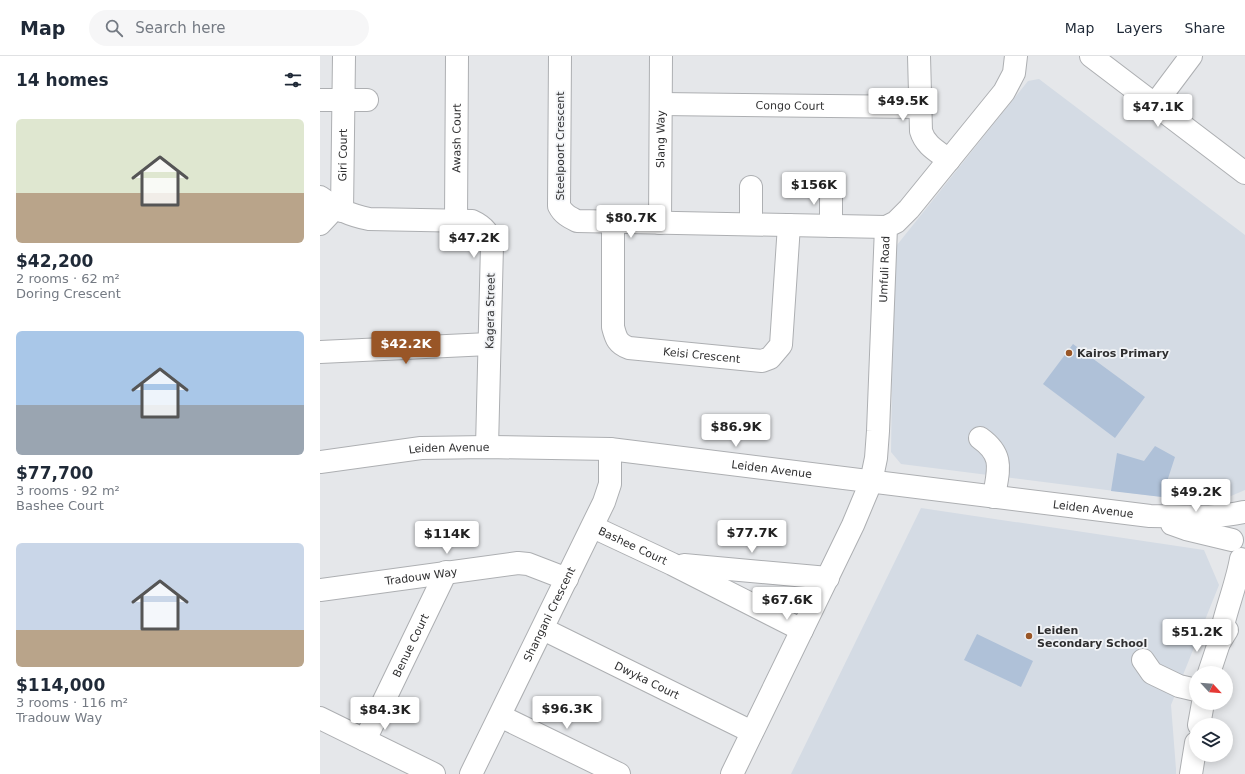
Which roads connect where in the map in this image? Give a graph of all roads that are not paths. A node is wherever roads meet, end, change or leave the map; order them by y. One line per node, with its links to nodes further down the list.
1 (344, 56): 10 (street, Giri Court)
2 (457, 56): 20 (street, Awash Court)
3 (560, 56): 21 (street, Steelpoort Crescent)
4 (661, 56): 12 (street, Slang Way)
5 (919, 56): 14 (street)
6 (1016, 56): 15 (street, Umfuli Road)
7 (1091, 56): 13 (street)
8 (1191, 56): 13 (street)
9 (320, 100): 10 (street)
10 (344, 100): 11 (street); 19 (street, Giri Court)
11 (367, 100)
12 (661, 104): 14 (street, Congo Court); 22 (street, Slang Way)
13 (1155, 104): 16 (street)
14 (920, 107): 15 (street)
15 (949, 160): 27 (street, Umfuli Road)
16 (1245, 173)
17 (831, 186): 26 (street)
18 (751, 187): 24 (street)
19 (332, 205): 20 (street, Kagera Street); 23 (street)
20 (456, 220): 28 (street, Kagera Street)
21 (614, 222): 22 (street, Steelpoort Crescent); 25 (street, Keisi Crescent)
22 (660, 223): 24 (street, Steelpoort Crescent)
23 (320, 224)
24 (751, 224): 25 (street, Steelpoort Crescent)
25 (789, 225): 26 (street, Steelpoort Crescent)
26 (831, 226): 27 (street, Steelpoort Crescent)
27 (886, 227): 34 (street, Umfuli Road)
28 (490, 344): 29 (street); 31 (street, Kagera Street)
29 (320, 352)
30 (980, 438): 35 (street)
31 (487, 447): 32 (street, Leiden Avenue); 33 (street, Leiden Avenue)
32 (610, 449): 34 (street, Leiden Avenue); 38 (street, Shangani Crescent)
33 (320, 462)
34 (871, 482): 35 (street, Leiden Avenue); 42 (street)
35 (994, 497): 37 (street, Leiden Avenue)
36 (1245, 512): 37 (street, Leiden Avenue); 39 (street)
37 (1150, 516): 39 (street, Leiden Avenue)
38 (593, 527): 40 (street, Bashee Court); 43 (street, Shangani Crescent)
39 (1239, 554): 48 (street)
40 (672, 564): 42 (street, Bashee Court); 47 (street, Bashee Court)
41 (446, 572): 43 (street, Tradouw Way); 44 (street, Tradouw Way); 55 (street, Benue Court)
42 (828, 578): 47 (street)
43 (567, 579): 46 (street, Shangani Crescent)
44 (320, 590)
45 (1245, 600): 48 (street)
46 (543, 629): 52 (street, Shangani Crescent); 54 (street, Dwyka Court)
47 (802, 630): 54 (street)
48 (1219, 643): 50 (street)
49 (1143, 660): 51 (street)
50 (1211, 666)
51 (1189, 688)
52 (500, 716): 58 (street, Shangani Crescent); 59 (street)
53 (320, 718): 55 (street)
54 (752, 732): 60 (street)
55 (365, 740): 57 (street)
56 (1193, 762): 61 (street)
57 (434, 774)
58 (471, 774)
59 (619, 774)
60 (732, 774)
61 (1191, 774)

